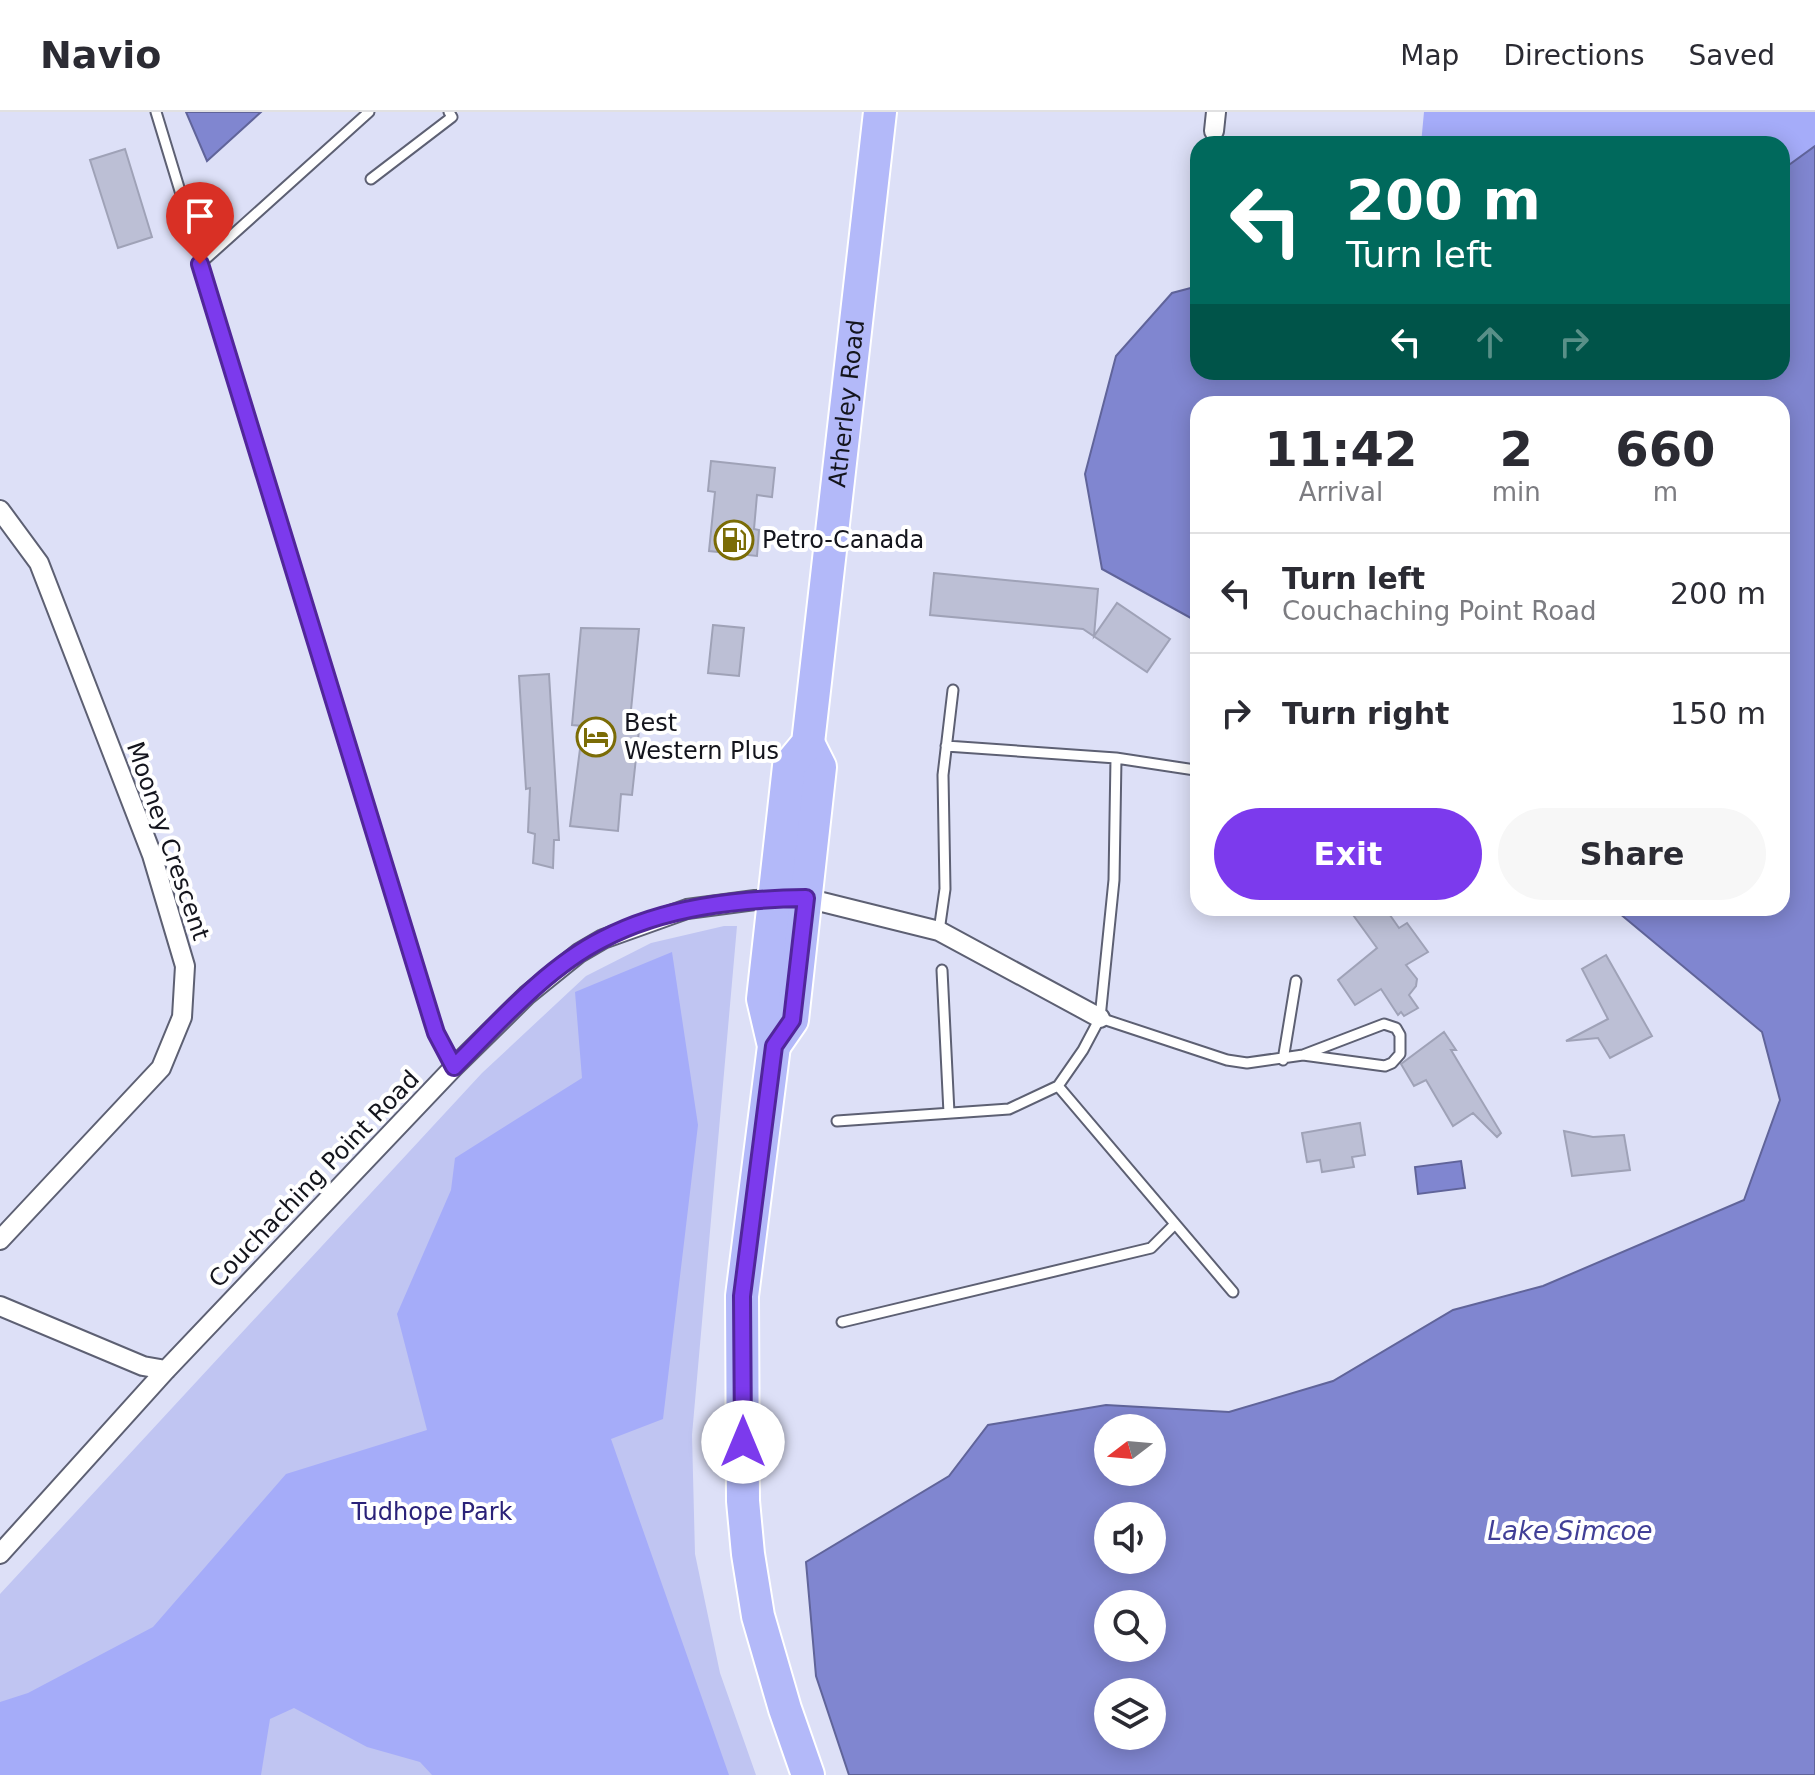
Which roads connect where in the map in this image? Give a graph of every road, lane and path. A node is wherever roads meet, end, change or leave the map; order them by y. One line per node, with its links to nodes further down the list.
1 (156, 112): 6 (lane)
2 (369, 112): 6 (lane)
3 (449, 112): 5 (lane)
4 (880, 112): 12 (highway, Atherley Road)
5 (371, 179)
6 (200, 264): 19 (lane)
7 (0, 510): 24 (street, Mooney Crescent)
8 (953, 690): 9 (lane)
9 (946, 746): 10 (lane); 13 (lane)
10 (1116, 758): 11 (lane); 16 (lane)
11 (1190, 769)
12 (791, 898): 13 (street); 19 (street, Couchaching Point Road); 30 (highway, Atherley Road)
13 (939, 931): 16 (street)
14 (942, 970): 21 (lane)
15 (1296, 981): 18 (lane)
16 (1100, 1018): 18 (lane); 20 (lane)
17 (1303, 1055): 17 (lane); 18 (lane)
18 (1283, 1060)
19 (454, 1067): 28 (street, Couchaching Point Road)
20 (1058, 1086): 21 (lane); 23 (lane)
21 (949, 1113): 22 (lane)
22 (837, 1121)
23 (1174, 1225): 25 (lane); 27 (lane)
24 (0, 1240)
25 (1233, 1292)
26 (0, 1306): 28 (street)
27 (842, 1322)
28 (166, 1370): 29 (street, Couchaching Point Road)
29 (0, 1554)
30 (808, 1775)

